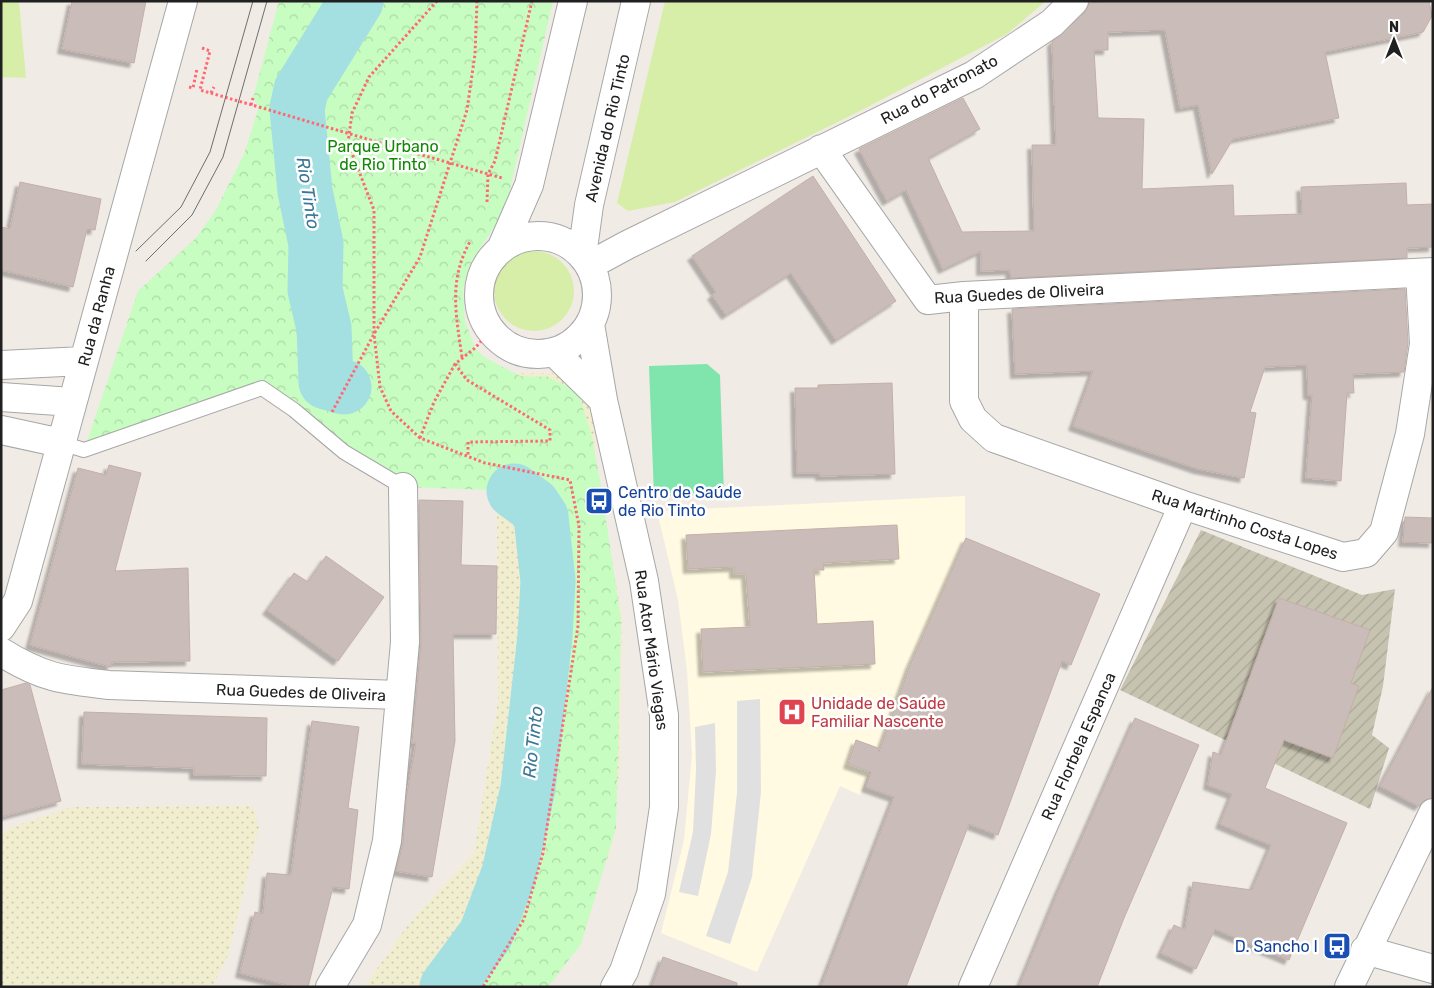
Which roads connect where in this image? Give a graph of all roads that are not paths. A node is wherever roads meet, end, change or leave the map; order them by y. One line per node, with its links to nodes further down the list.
1 (183, 1): 12 (street, Rua da Ranha)
2 (573, 1): 6 (street)
3 (636, 1): 7 (street, Avenida do Rio Tinto)
4 (1074, 1): 5 (street, Rua do Patronato)
5 (821, 149): 7 (street); 9 (street, Rua Guedes de Oliveira)
6 (501, 249): 7 (street); 11 (street)
7 (586, 261): 10 (street)
8 (1426, 272): 9 (street, Rua Guedes de Oliveira); 20 (street, Rua Martinho Costa Lopes)
9 (964, 296): 20 (street, Rua Martinho Costa Lopes)
10 (590, 324): 11 (street); 15 (street, Rua Ator Mário Viegas)
11 (554, 352): 15 (street)
12 (84, 361): 13 (street); 16 (street, Rua da Ranha)
13 (1, 365)
14 (1, 397): 16 (street)
15 (603, 400): 28 (street, Rua Ator Mário Viegas)
16 (72, 402): 18 (street, Rua da Ranha)
17 (1, 430): 18 (street)
18 (61, 443): 19 (lane); 21 (street, Rua da Ranha)
19 (402, 487): 23 (street, Rua Guedes de Oliveira)
20 (1183, 505): 29 (street, Rua Florbela Espanca)
21 (1, 627)
22 (1, 652): 23 (street, Rua Guedes de Oliveira)
23 (400, 695): 27 (street)
24 (1433, 813): 25 (street)
25 (1365, 950): 26 (street); 30 (street)
26 (1433, 969)
27 (330, 987)
28 (615, 987)
29 (973, 987)
30 (1349, 987)

